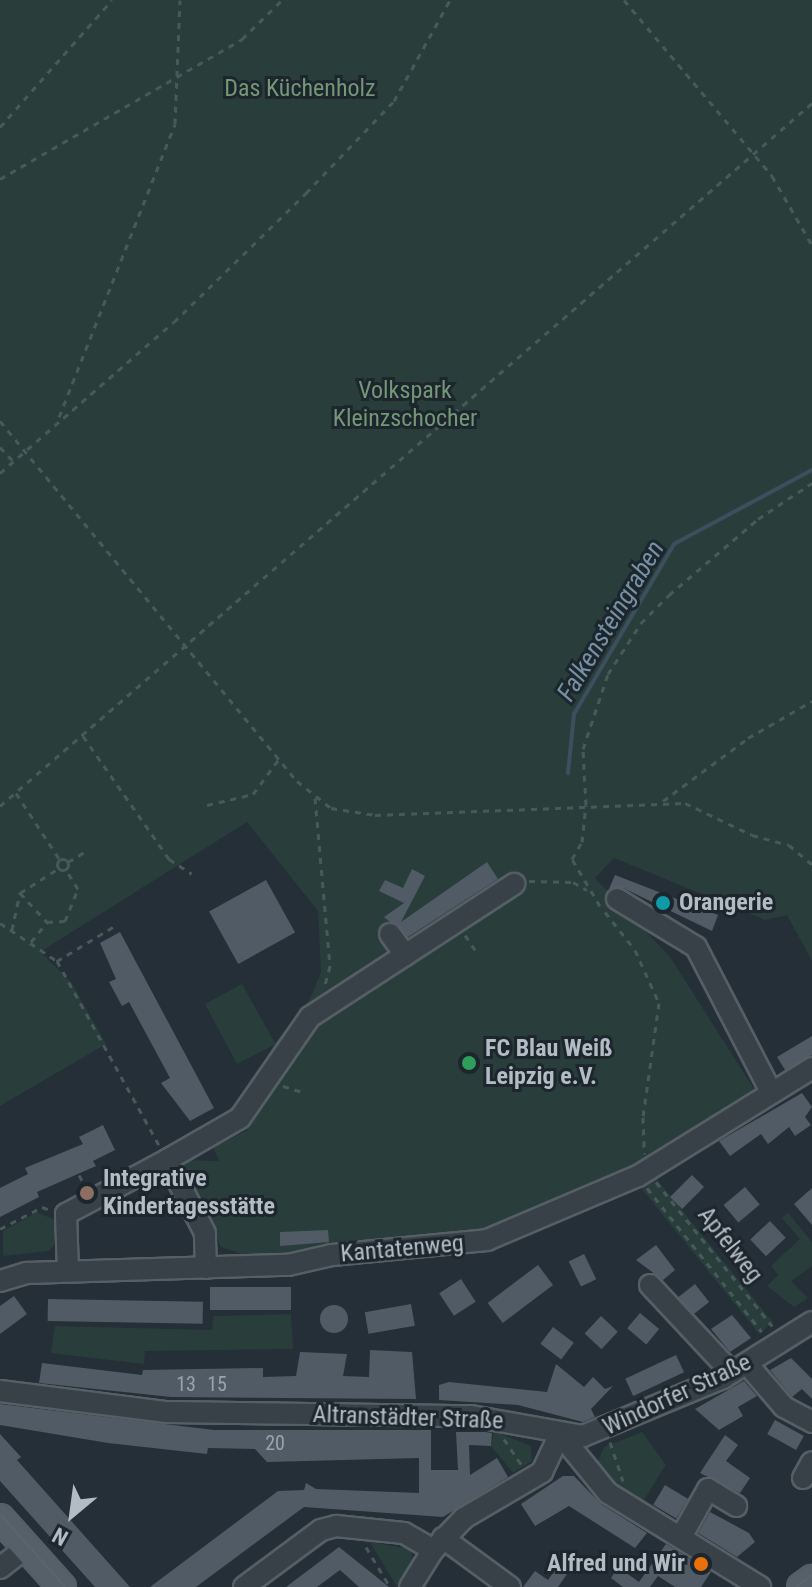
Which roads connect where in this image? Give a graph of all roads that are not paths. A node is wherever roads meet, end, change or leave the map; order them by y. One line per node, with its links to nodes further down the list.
1 (514, 884): 4 (street)
2 (617, 899): 6 (street)
3 (390, 934): 4 (street)
4 (405, 955): 7 (street)
5 (812, 1068): 6 (street, Kantatenweg)
6 (770, 1090): 8 (street, Kantatenweg)
7 (167, 1160): 8 (street); 9 (street)
8 (206, 1268): 9 (street, Kantatenweg)
9 (68, 1271): 10 (street, Kantatenweg)
10 (0, 1281)
11 (650, 1285): 13 (street)
12 (812, 1322): 13 (street, Windorfer Straße)
13 (740, 1369): 15 (street); 16 (street, Windorfer Straße)
14 (0, 1391): 16 (street, Altranstädter Straße)
15 (812, 1422)
16 (560, 1434): 19 (street); 20 (street)
17 (736, 1506): 19 (street)
18 (0, 1518): 21 (main road)
19 (681, 1537): 28 (street)
20 (438, 1544): 25 (street); 26 (street); 27 (street)
21 (26, 1548): 22 (street); 24 (main road)
22 (0, 1568)
23 (812, 1579): 29 (main road)
24 (62, 1587)
25 (244, 1587)
26 (410, 1587)
27 (510, 1587)
28 (760, 1587)
29 (801, 1587)

